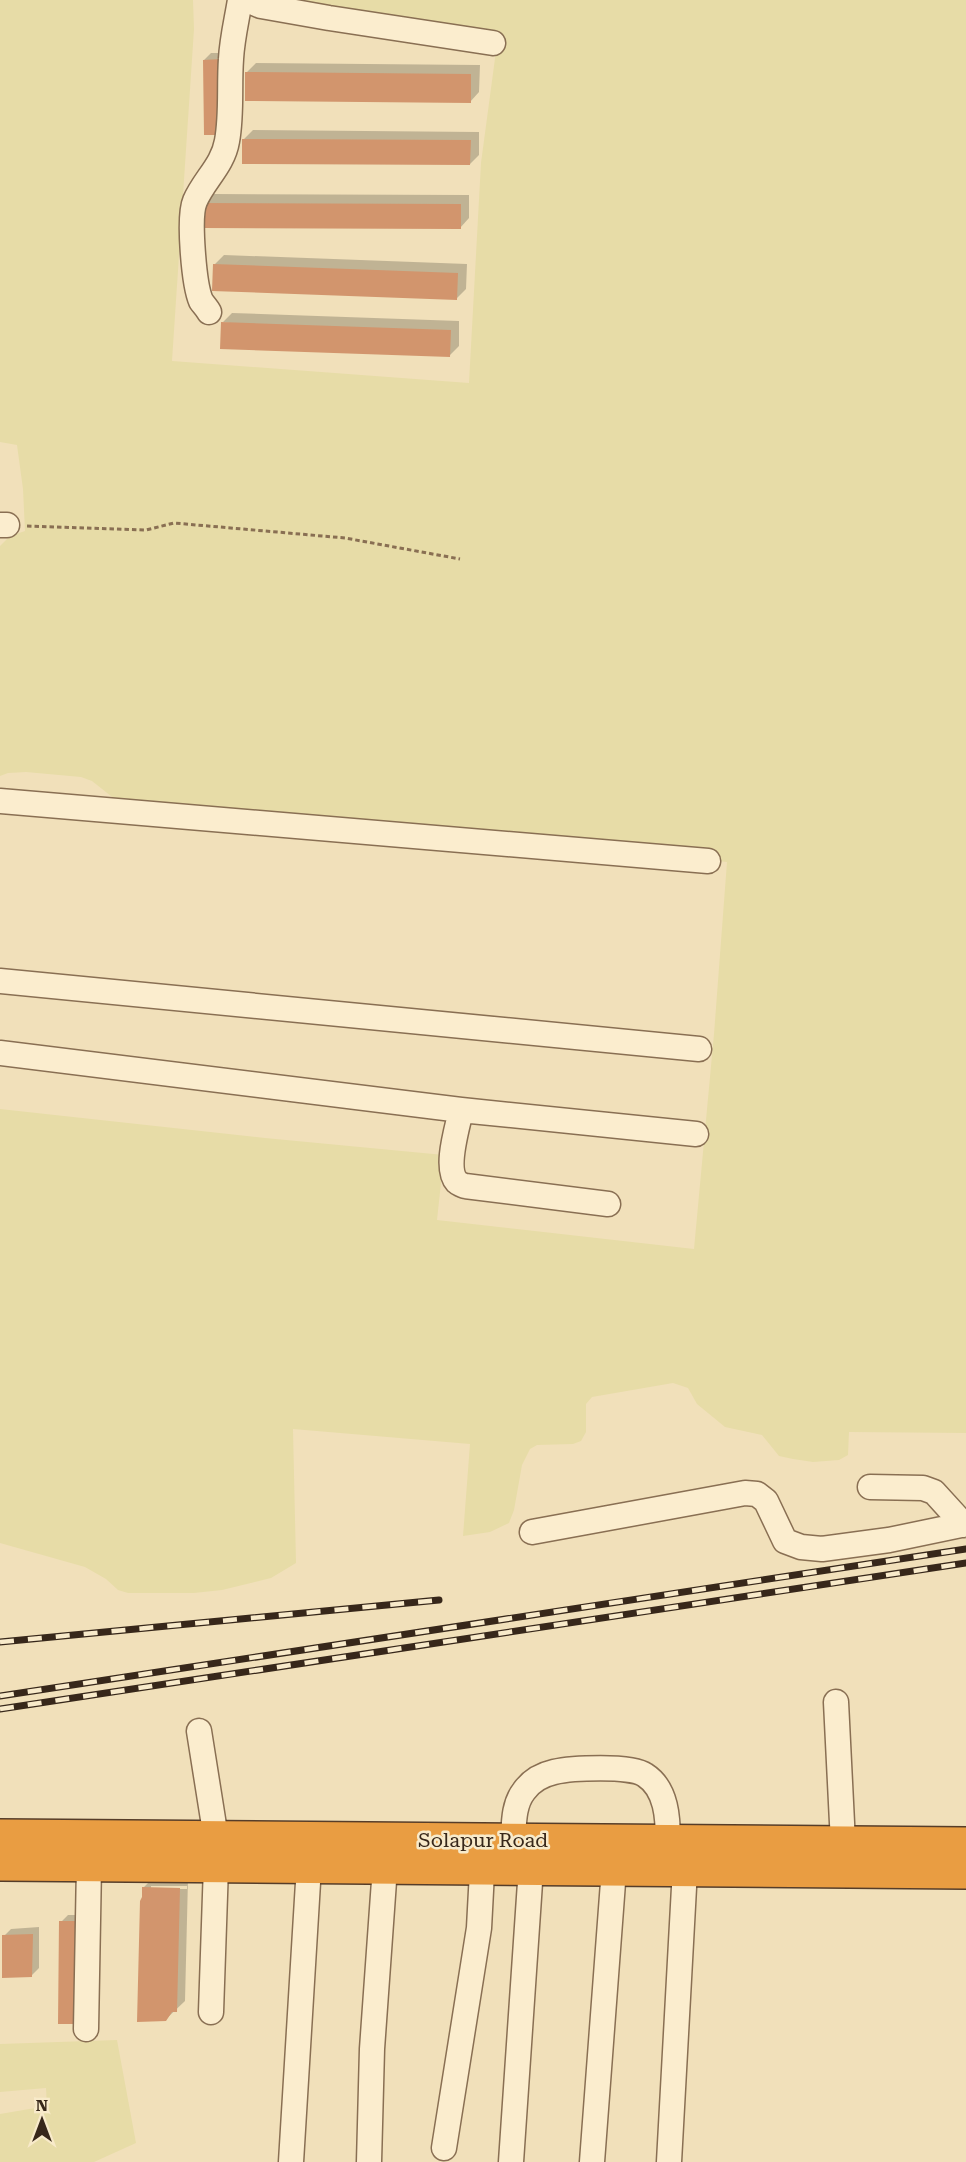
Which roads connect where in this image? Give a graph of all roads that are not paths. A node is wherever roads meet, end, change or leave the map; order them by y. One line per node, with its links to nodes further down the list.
1 (240, 0): 4 (street)
2 (247, 0): 3 (street)
3 (493, 43)
4 (209, 312)
5 (0, 801): 6 (street)
6 (708, 861)
7 (0, 981): 8 (street)
8 (699, 1049)
9 (0, 1053): 10 (street)
10 (461, 1110): 11 (street); 12 (street)
11 (696, 1134)
12 (608, 1204)
13 (870, 1487): 14 (street)
14 (965, 1524): 15 (street)
15 (532, 1532)
16 (836, 1702): 20 (street)
17 (199, 1731): 23 (street)
18 (0, 1836): 23 (highway, Solapur Road)
19 (668, 1842): 20 (highway, Solapur Road); 22 (highway, Solapur Road); 22 (street)
20 (843, 1843): 21 (highway, Solapur Road)
21 (966, 1844)
22 (508, 1851): 23 (highway, Solapur Road); 27 (highway, Solapur Road); 28 (highway, Solapur Road); 33 (street); 36 (street)
23 (216, 1852): 25 (highway, Solapur Road); 26 (highway, Solapur Road); 31 (street)
24 (0, 1864): 25 (highway, Solapur Road)
25 (89, 1864): 32 (street)
26 (309, 1866): 27 (highway, Solapur Road); 34 (street)
27 (386, 1867): 35 (street)
28 (614, 1869): 29 (highway, Solapur Road); 37 (street)
29 (685, 1869): 30 (highway, Solapur Road); 38 (street)
30 (966, 1872)
31 (211, 2012)
32 (86, 2029)
33 (444, 2148)
34 (291, 2162)
35 (369, 2162)
36 (511, 2162)
37 (592, 2162)
38 (669, 2162)

